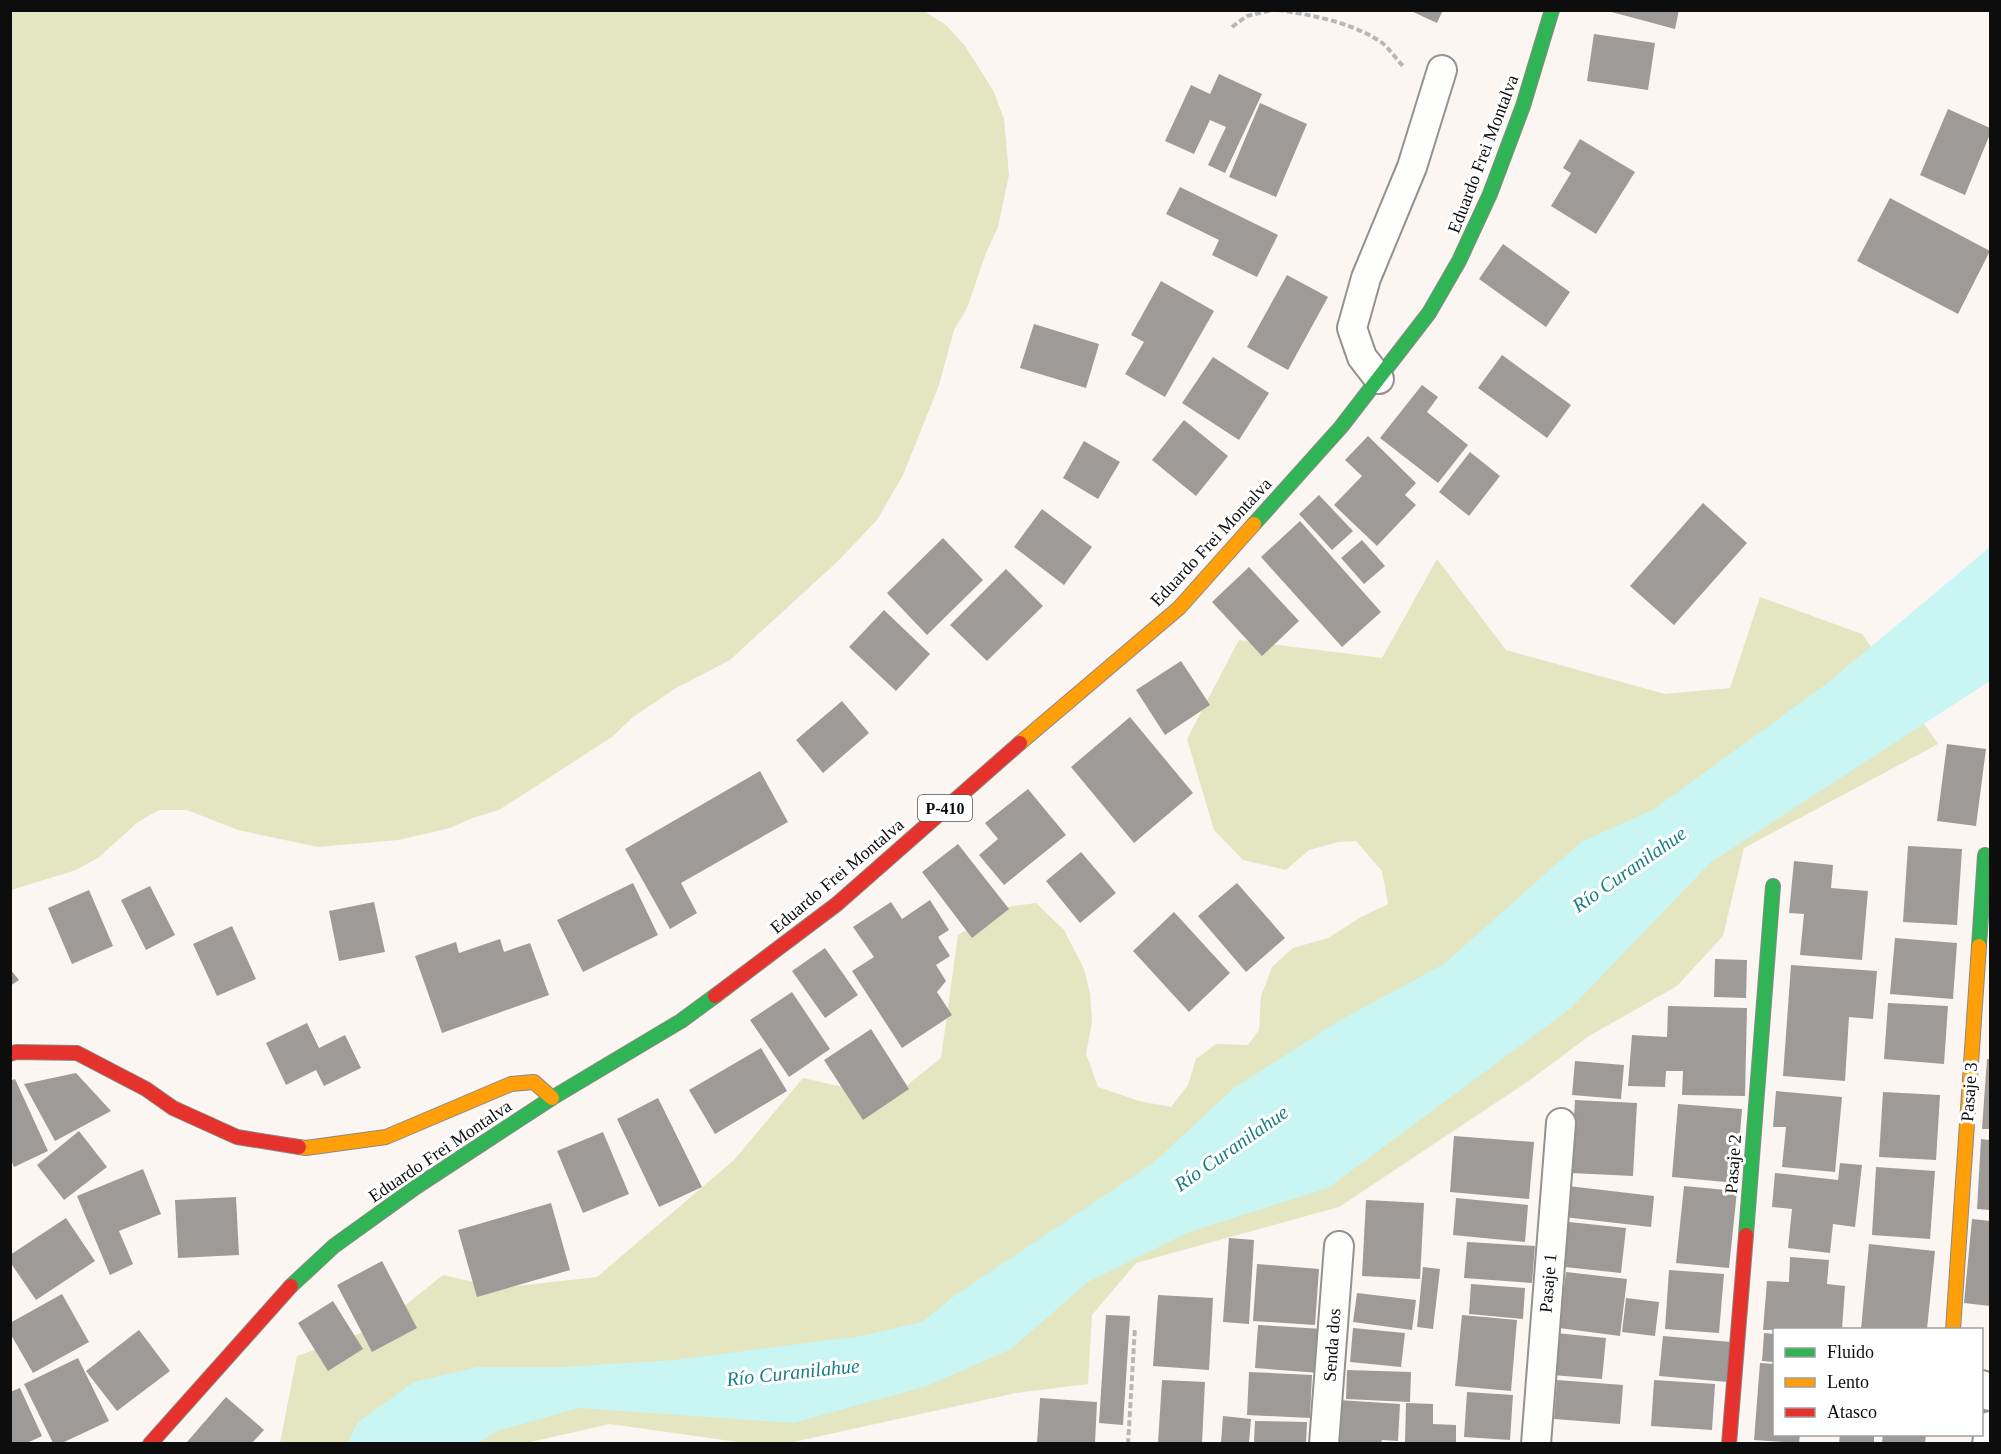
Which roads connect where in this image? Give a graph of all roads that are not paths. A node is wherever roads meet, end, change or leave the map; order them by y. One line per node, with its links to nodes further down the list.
1 (1552, 10): 3 (main road, Eduardo Frei Montalva / P-410)
2 (1442, 70): 3 (street)
3 (1379, 379): 7 (main road, Eduardo Frei Montalva / P-410)
4 (1985, 855): 10 (main road, Pasaje 3)
5 (1773, 886): 15 (main road, Pasaje 2)
6 (10, 1054): 7 (main road)
7 (552, 1098): 12 (main road, Eduardo Frei Montalva / P-410)
8 (1561, 1123): 14 (street, Pasaje 1)
9 (1339, 1246): 13 (street, Senda dos)
10 (1953, 1328)
11 (1990, 1426): 16 (street)
12 (150, 1443)
13 (1324, 1443)
14 (1536, 1443)
15 (1730, 1443)
16 (1987, 1443)

